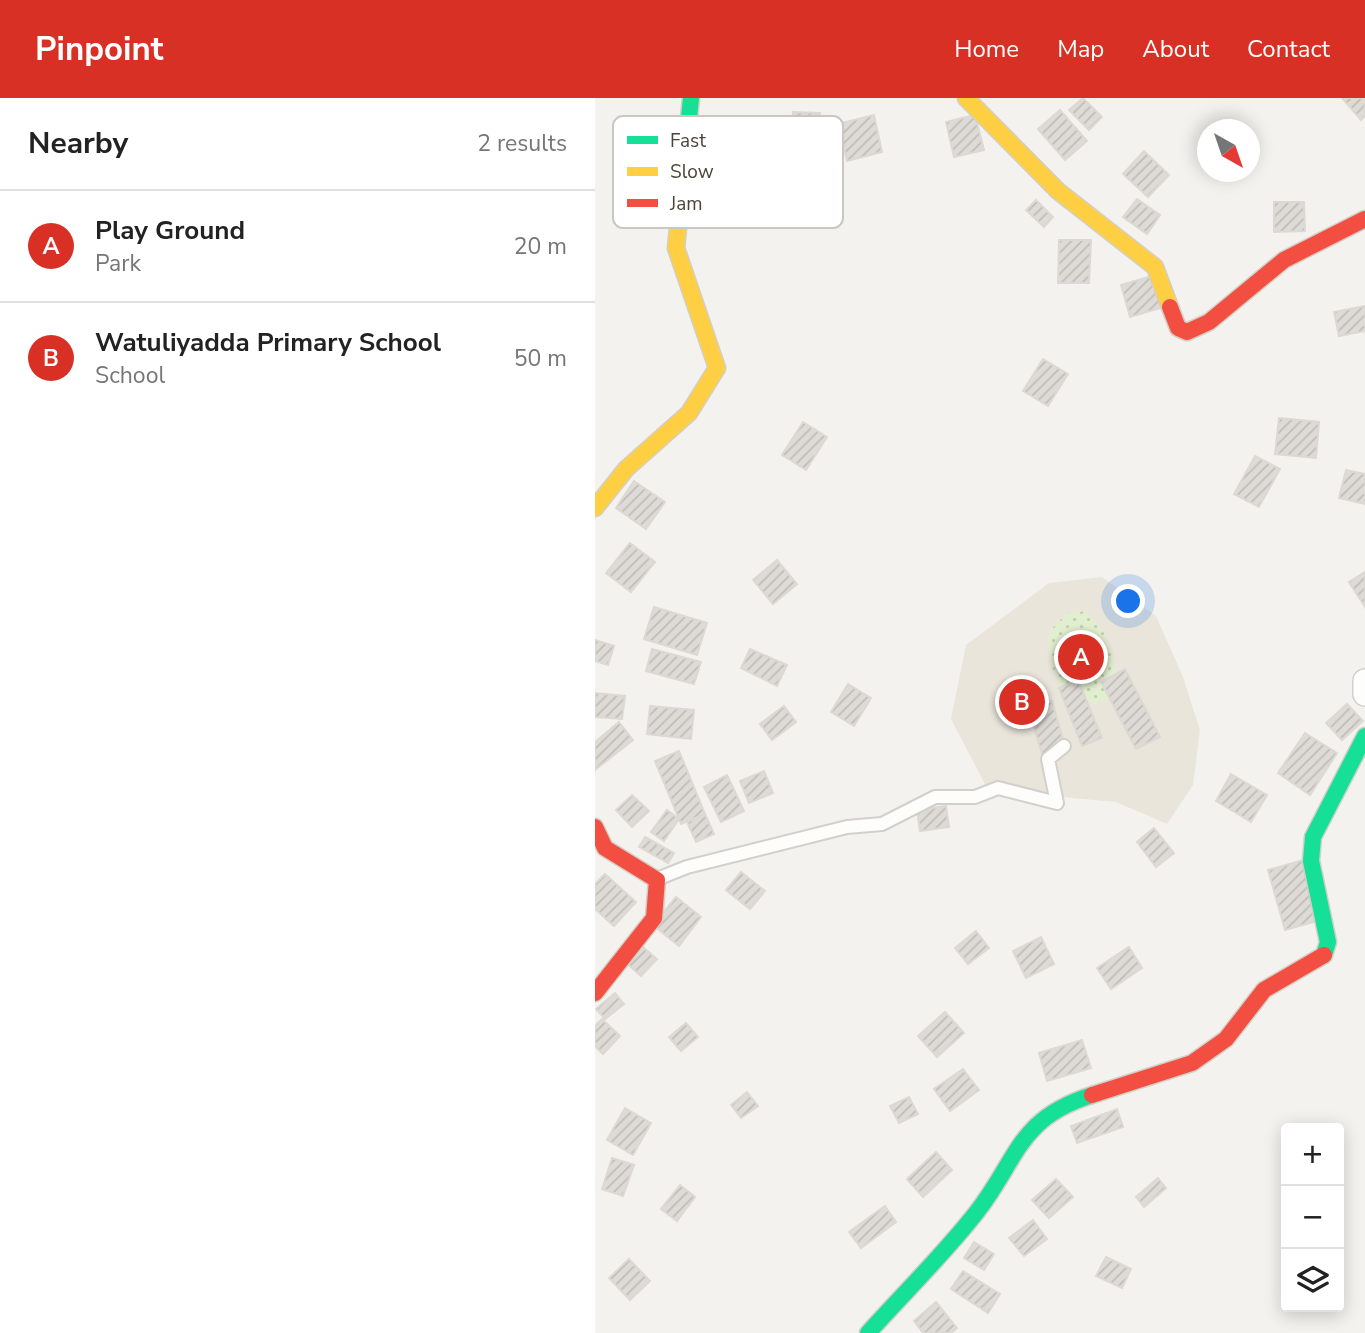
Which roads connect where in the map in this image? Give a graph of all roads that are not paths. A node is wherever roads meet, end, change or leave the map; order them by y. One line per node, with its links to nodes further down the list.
1 (691, 98): 3 (street)
2 (966, 98): 4 (street)
3 (689, 116)
4 (1365, 219)
5 (678, 228): 6 (street)
6 (595, 508)
7 (1365, 681): 8 (street)
8 (1365, 694)
9 (1365, 736): 14 (street)
10 (1064, 746): 12 (lane)
11 (595, 827): 12 (street)
12 (657, 880): 13 (street)
13 (595, 993)
14 (868, 1333)

